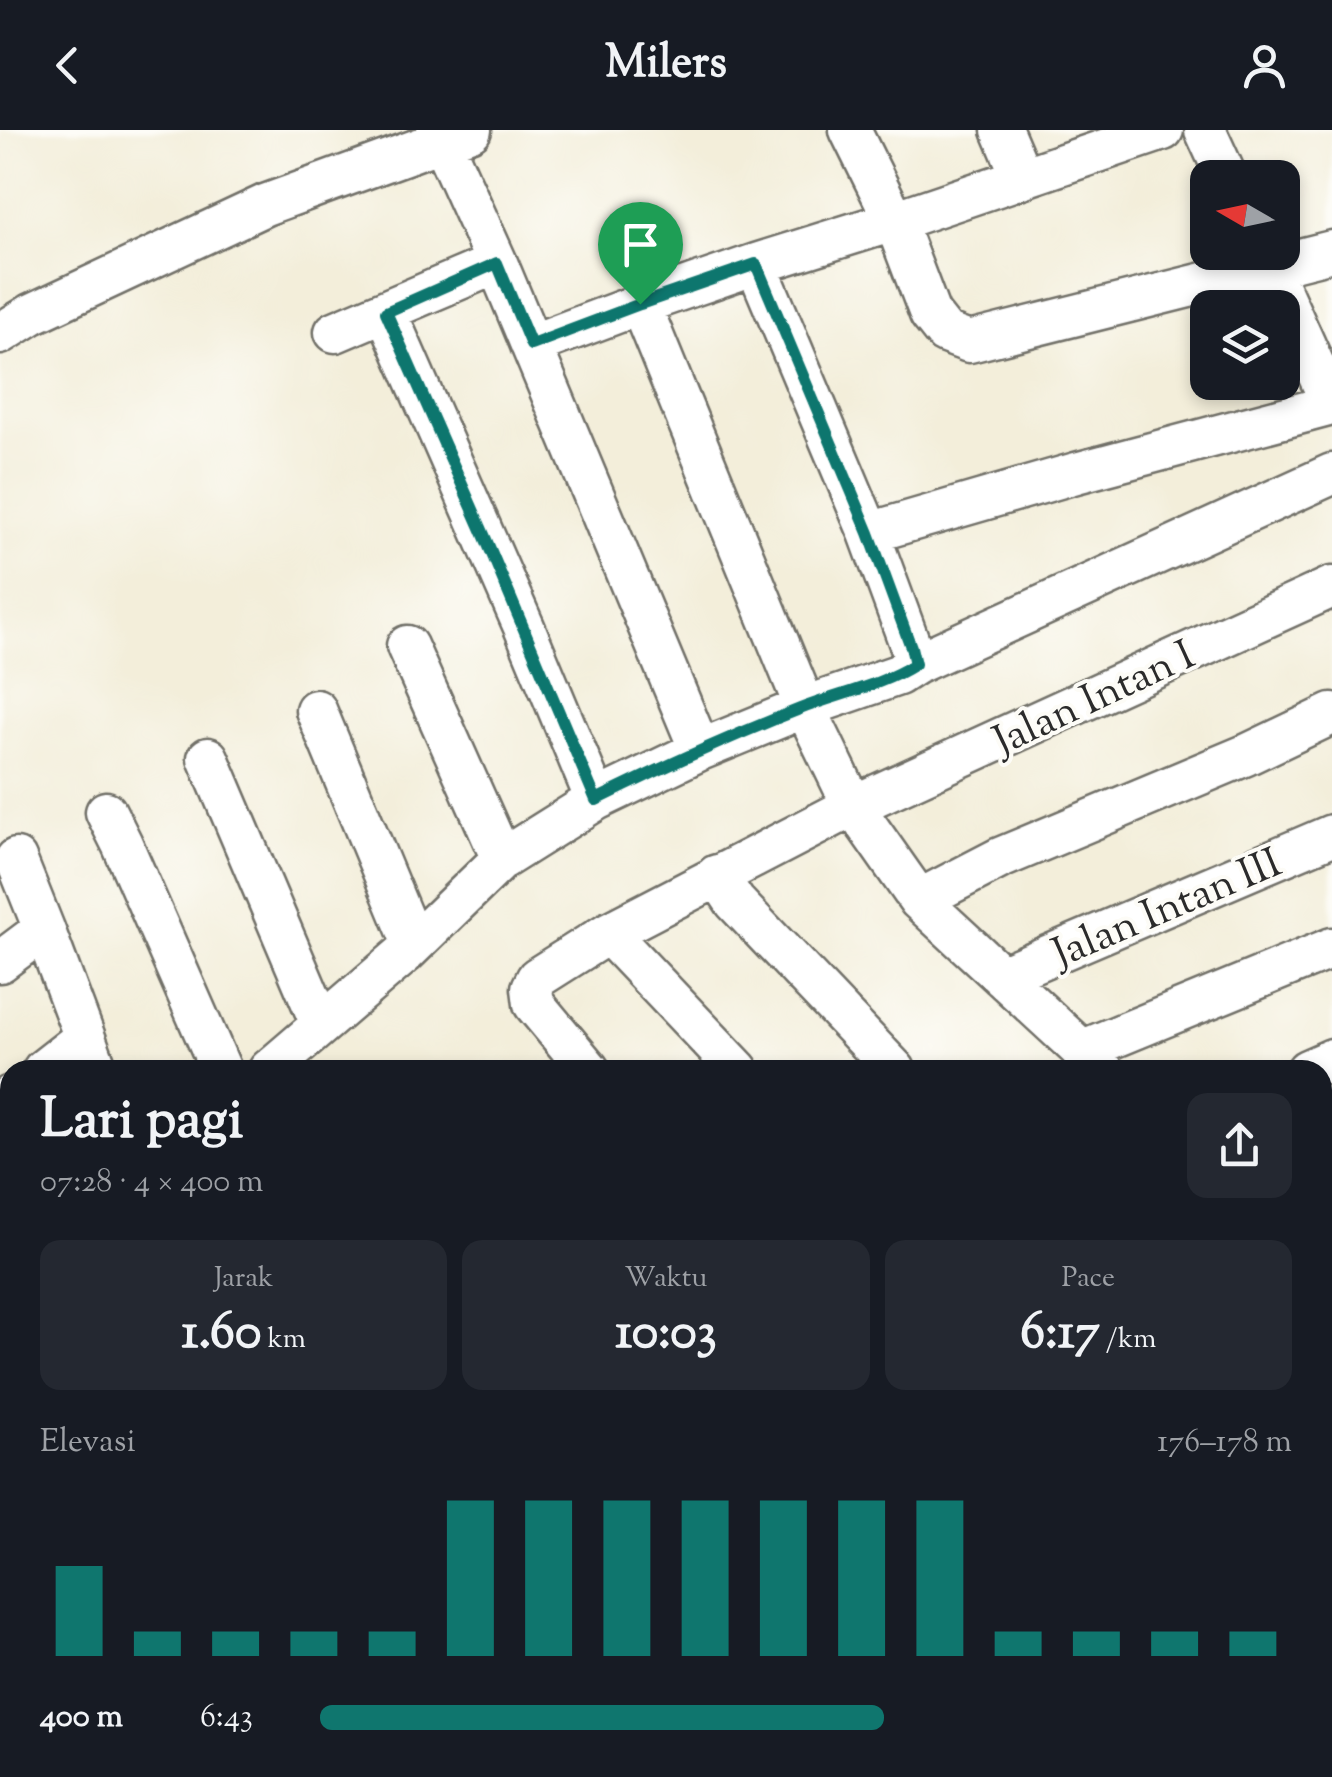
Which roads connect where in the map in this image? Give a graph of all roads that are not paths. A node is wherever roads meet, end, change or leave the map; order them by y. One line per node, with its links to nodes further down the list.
1 (850, 130): 8 (street)
2 (1002, 130): 7 (street)
3 (1164, 130): 7 (street)
4 (1205, 130): 6 (street)
5 (450, 134): 11 (street); 18 (street)
6 (1219, 160)
7 (1022, 177): 8 (street)
8 (894, 220): 12 (street); 13 (street)
9 (1332, 251): 10 (street)
10 (1300, 255)
11 (497, 263): 16 (street); 19 (street)
12 (756, 264): 15 (street); 22 (street)
13 (1230, 270)
14 (1271, 270): 20 (street)
15 (640, 304): 19 (street); 26 (street)
16 (386, 312): 17 (street); 31 (street)
17 (335, 332)
18 (0, 334)
19 (531, 345): 29 (street)
20 (1332, 405): 22 (street)
21 (1332, 474): 25 (street)
22 (869, 533): 25 (street)
23 (1332, 586): 32 (street, Jalan Intan I)
24 (407, 646): 36 (street)
25 (915, 664): 26 (street)
26 (805, 707): 29 (street); 32 (street)
27 (316, 710): 41 (street)
28 (1332, 714): 38 (street)
29 (700, 750): 31 (street)
30 (208, 758): 45 (street)
31 (596, 800): 36 (street)
32 (853, 806): 37 (street, Jalan Intan I); 38 (street)
33 (106, 812): 47 (street)
34 (1332, 835): 44 (street, Jalan Intan III)
35 (16, 859): 39 (street)
36 (502, 859): 41 (street)
37 (717, 875): 40 (street, Jalan Intan I); 51 (street)
38 (919, 900): 44 (street)
39 (44, 929): 43 (street); 46 (street)
40 (608, 933): 49 (street, Jalan Intan I); 50 (street)
41 (413, 944): 45 (street)
42 (1332, 948): 52 (street)
43 (0, 962)
44 (1001, 976): 52 (street)
45 (321, 1024): 48 (street)
46 (90, 1054)
47 (217, 1060)
48 (280, 1060)
49 (581, 1060)
50 (729, 1060)
51 (886, 1060)
52 (1092, 1060)

